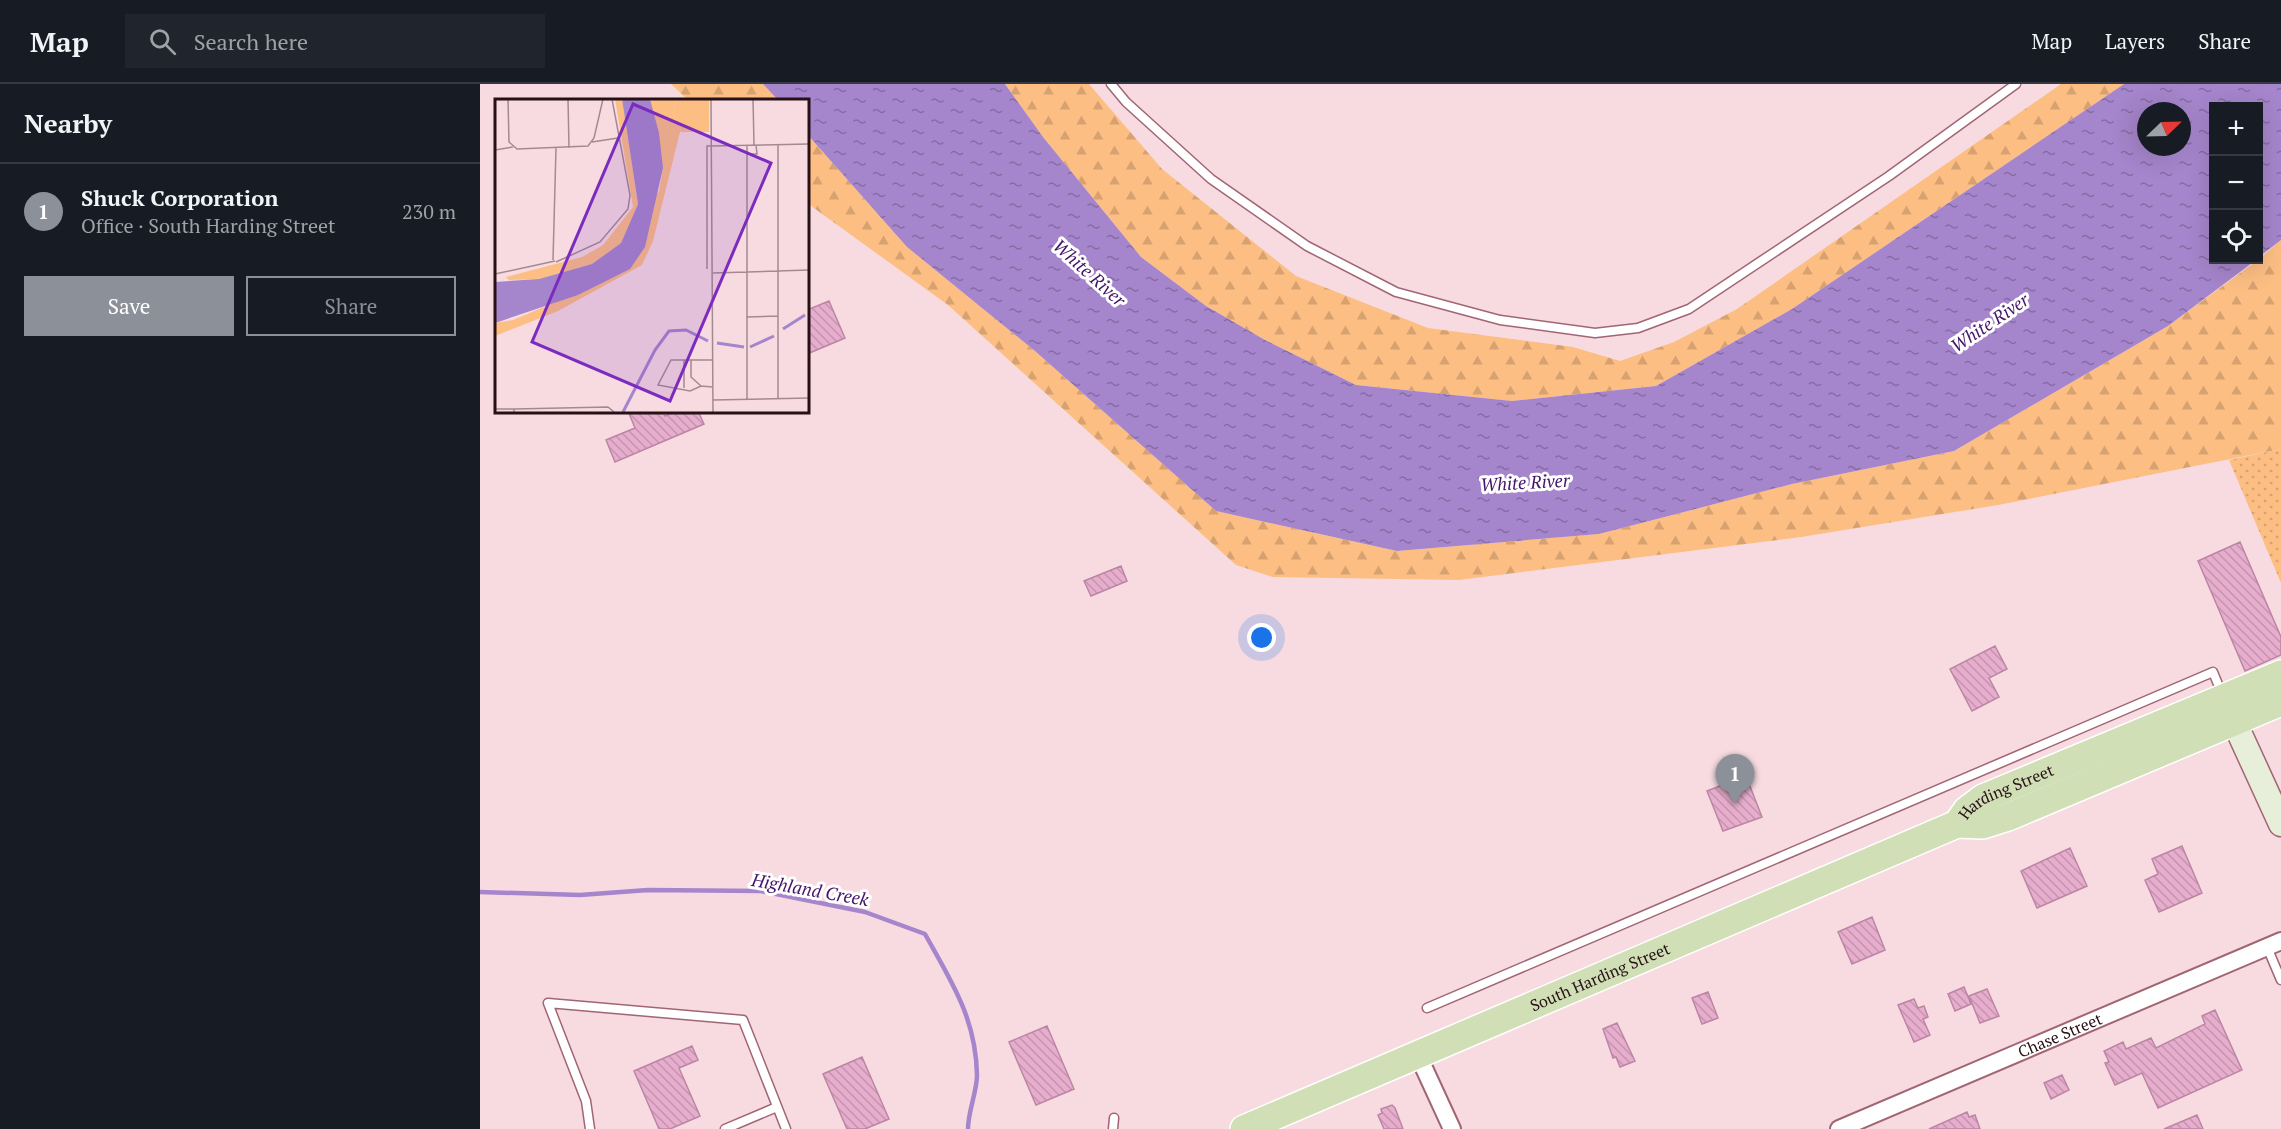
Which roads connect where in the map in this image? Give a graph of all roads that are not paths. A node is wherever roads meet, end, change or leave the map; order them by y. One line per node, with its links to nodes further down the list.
1 (1111, 84): 2 (lane)
2 (2016, 84)
3 (2281, 674): 5 (main road, Harding Street)
4 (2281, 702): 5 (main road, Harding Street)
5 (2230, 710): 6 (main road, Harding Street); 7 (main road); 10 (lane)
6 (1957, 824): 11 (main road, South Harding Street)
7 (2281, 824)
8 (2274, 944): 9 (lane); 20 (street, Chase Street)
9 (2281, 980)
10 (1427, 1008)
11 (1418, 1055): 18 (main road, South Harding Street); 19 (street)
12 (777, 1107): 14 (lane); 15 (lane); 16 (lane)
13 (1114, 1118): 17 (lane)
14 (590, 1129)
15 (725, 1129)
16 (786, 1129)
17 (1113, 1129)
18 (1244, 1129)
19 (1452, 1129)
20 (1839, 1129)

